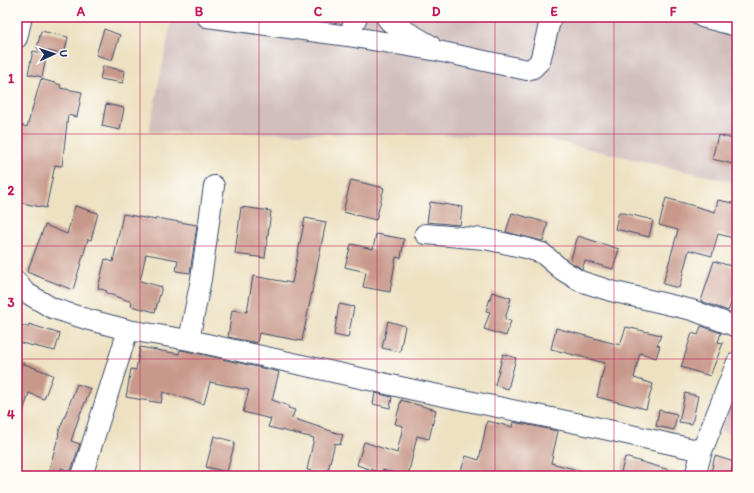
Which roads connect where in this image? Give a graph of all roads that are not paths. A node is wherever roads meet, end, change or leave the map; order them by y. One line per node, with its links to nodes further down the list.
1 (208, 17): 7 (street)
2 (357, 17): 7 (street)
3 (386, 17): 8 (street)
4 (551, 17): 8 (street)
5 (702, 17): 6 (street)
6 (737, 26)
7 (348, 36): 8 (street)
8 (438, 51)
9 (214, 186): 14 (street)
10 (425, 234): 12 (street)
11 (17, 282): 13 (street)
12 (737, 327)
13 (128, 330): 14 (street); 17 (street)
14 (188, 340): 16 (street)
15 (737, 362): 16 (street)
16 (702, 451): 18 (street)
17 (82, 476)
18 (696, 476)

